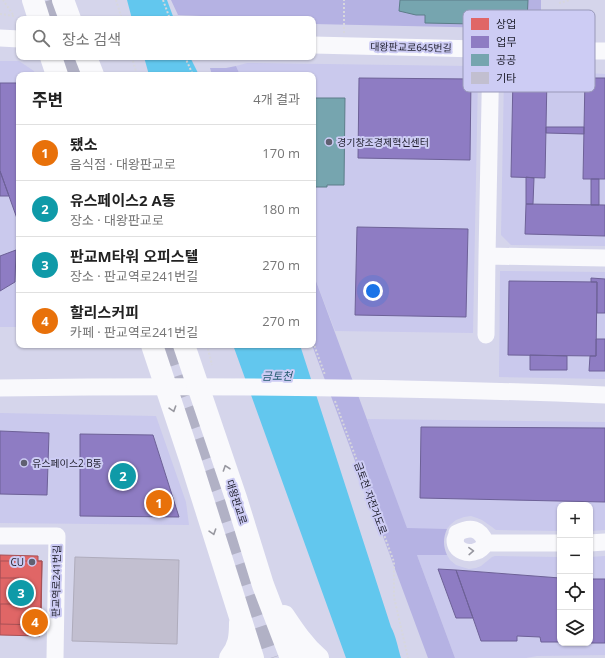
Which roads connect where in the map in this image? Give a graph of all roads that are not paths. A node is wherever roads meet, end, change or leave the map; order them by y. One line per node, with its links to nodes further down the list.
1 (33, 0): 3 (main road)
2 (63, 0): 4 (main road)
3 (39, 16)
4 (69, 16)
5 (0, 38): 6 (street)
6 (16, 39)
7 (316, 45): 8 (street, 대왕판교로645번길)
8 (463, 48)
9 (595, 51): 10 (street, 대왕판교로645번길)
10 (605, 51)
11 (52, 60): 13 (main road)
12 (87, 60): 14 (main road)
13 (56, 72)
14 (91, 72)
15 (490, 92): 16 (street)
16 (487, 256): 17 (street); 18 (street)
17 (605, 258)
18 (486, 335)
19 (153, 348): 29 (main road, one-way to 29)
20 (185, 348): 28 (main road, 대왕판교로, one-way to 20)
21 (0, 388): 22 (street)
22 (605, 395)
23 (0, 536): 30 (street, 판교역로241번길)
24 (605, 542): 27 (street)
25 (486, 543): 26 (street)
26 (557, 543)
27 (593, 543)
28 (263, 585): 33 (main road, 대왕판교로); 34 (main road)
29 (240, 616): 31 (main road); 32 (main road)
30 (55, 658)
31 (230, 658)
32 (253, 658)
33 (291, 658)
34 (318, 658)

